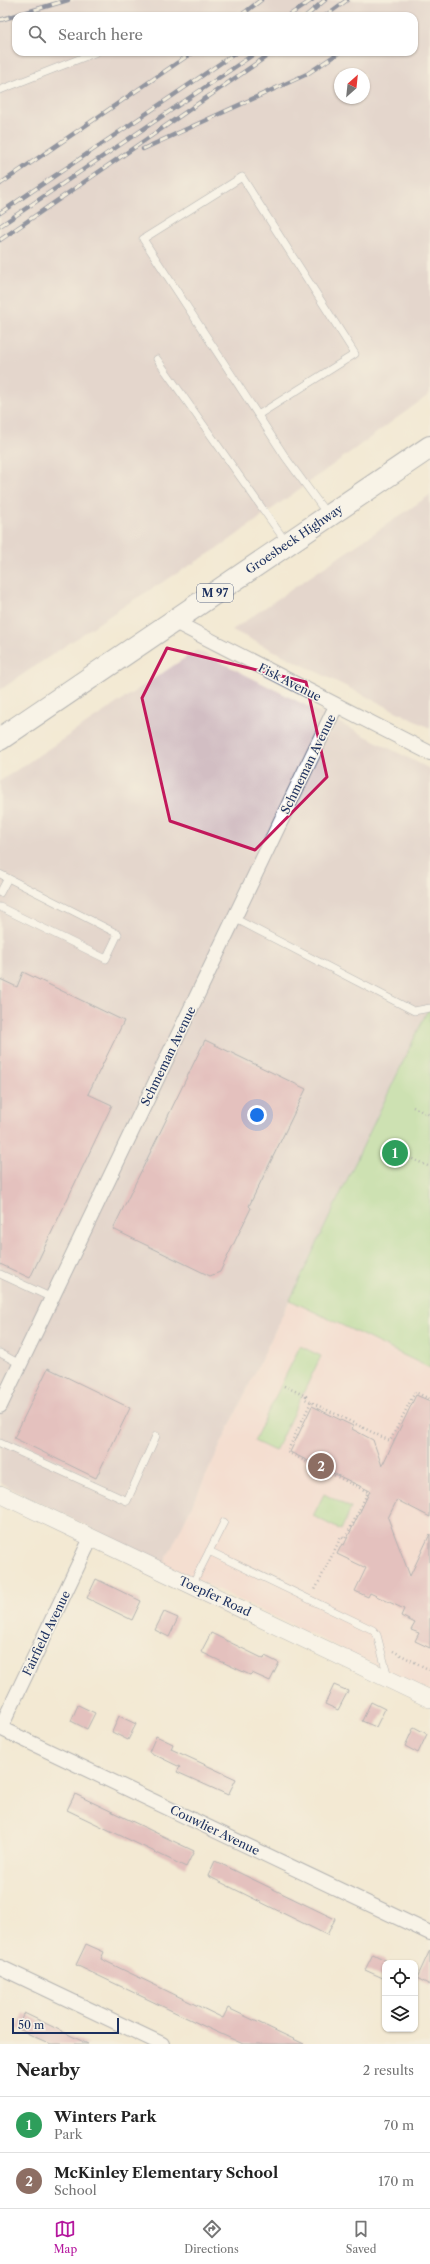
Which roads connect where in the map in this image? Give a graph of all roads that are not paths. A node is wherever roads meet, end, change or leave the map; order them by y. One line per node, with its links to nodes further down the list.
1 (87, 56): 2 (lane)
2 (0, 90)
3 (157, 359): 7 (lane)
4 (258, 415): 4 (lane); 6 (lane)
5 (430, 447): 6 (main road, Groesbeck Highway / M 97)
6 (328, 516): 7 (main road, Groesbeck Highway / M 97)
7 (287, 544): 8 (main road, Groesbeck Highway / M 97)
8 (173, 621): 9 (street, Fisk Avenue); 10 (main road, Groesbeck Highway / M 97)
9 (336, 706): 11 (street, Fisk Avenue); 16 (street, Schmeman Avenue)
10 (0, 739)
11 (430, 753)
12 (0, 874): 13 (lane)
13 (8, 878): 14 (lane); 15 (lane)
14 (0, 893)
15 (0, 907)
16 (234, 918): 17 (lane); 19 (street, Schmeman Avenue)
17 (430, 1008)
18 (0, 1274): 19 (lane)
19 (52, 1298): 21 (street, Schmeman Avenue)
20 (0, 1353): 21 (lane)
21 (20, 1364): 22 (street, Schmeman Avenue)
22 (0, 1406)
23 (156, 1436): 24 (lane)
24 (0, 1443)
25 (0, 1494): 27 (street, Toepfer Road)
26 (224, 1522): 28 (lane)
27 (91, 1538): 29 (street, Toepfer Road); 32 (street, Fairfield Avenue)
28 (209, 1551): 29 (lane); 30 (lane)
29 (192, 1586): 30 (street, Toepfer Road)
30 (389, 1679): 31 (street, Toepfer Road)
31 (430, 1699)
32 (0, 1728): 33 (street, Couwlier Avenue)
33 (430, 1933)
34 (0, 1967): 35 (street)
35 (162, 2044)

